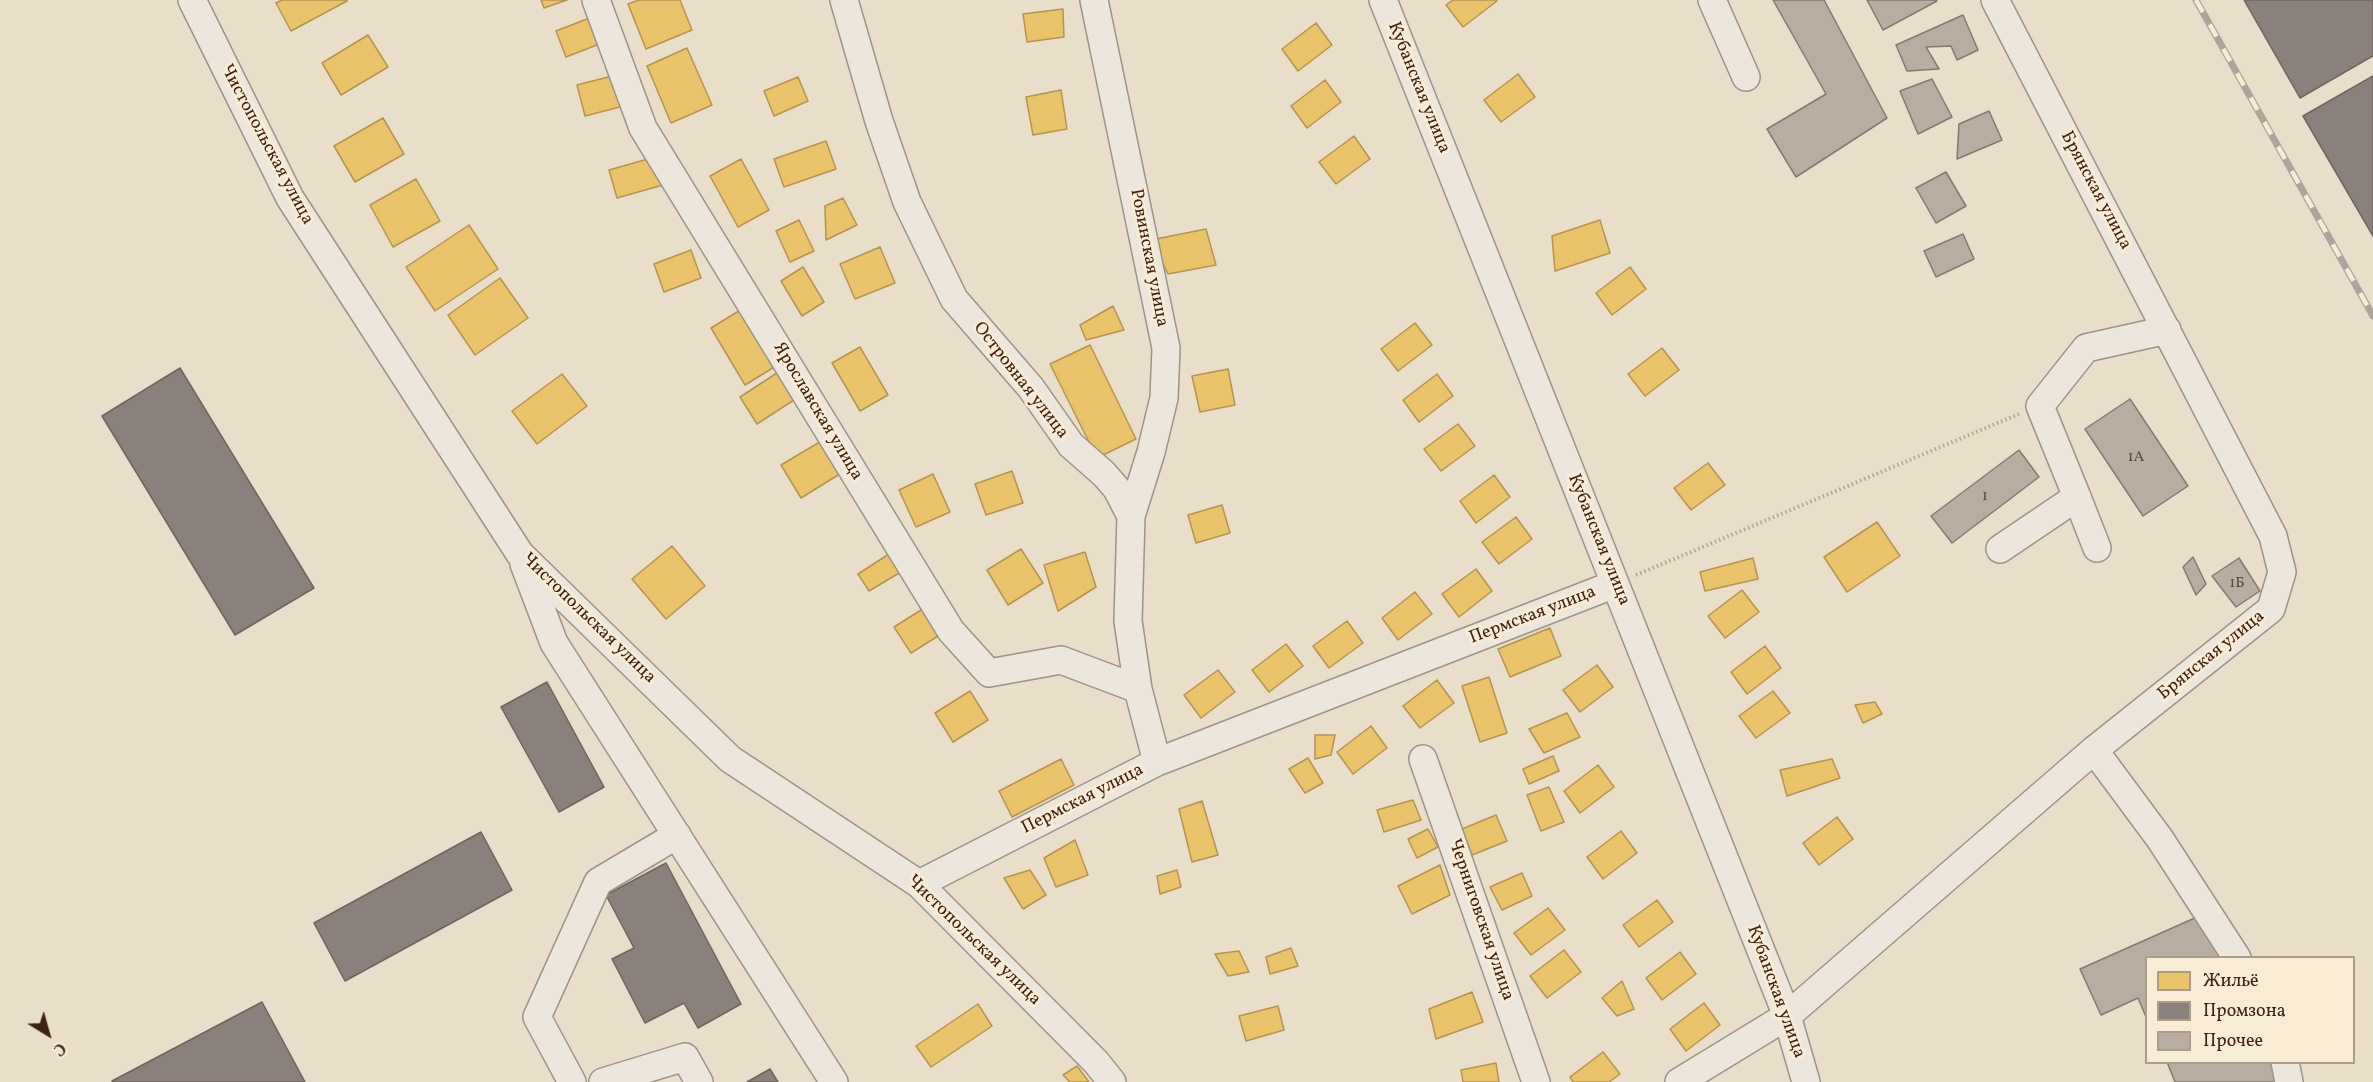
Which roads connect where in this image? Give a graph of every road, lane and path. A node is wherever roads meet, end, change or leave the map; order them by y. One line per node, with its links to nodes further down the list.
1 (192, 0): 15 (street, Чистопольская улица)
2 (596, 0): 17 (street, Ярославская улица)
3 (844, 0): 12 (street, Островная улица)
4 (1094, 0): 12 (street, Ровинская улица)
5 (1383, 0): 16 (street, Кубанская улица)
6 (1712, 0): 8 (street)
7 (1995, 0): 9 (street, Брянская улица)
8 (1746, 76)
9 (2168, 330): 10 (street); 18 (street, Брянская улица)
10 (2040, 406): 11 (street); 16 (path, Пермская улица)
11 (2077, 497): 13 (street); 14 (street)
12 (1131, 516): 17 (street, Островная улица)
13 (2097, 548)
14 (2000, 549)
15 (520, 554): 21 (street); 22 (street, Чистопольская улица)
16 (1615, 584): 20 (street, Пермская улица); 24 (street, Кубанская улица)
17 (1138, 689): 20 (street, Островная улица)
18 (2094, 750): 23 (street); 24 (street, Брянская улица)
19 (1423, 759): 31 (street, Черниговская улица)
20 (1157, 762): 22 (street, Пермская улица)
21 (677, 835): 26 (street); 29 (street)
22 (919, 884): 30 (street, Чистопольская улица)
23 (2236, 956)
24 (1787, 1016): 32 (street, Брянская улица); 33 (street, Кубанская улица)
25 (2285, 1064): 34 (street)
26 (572, 1082)
27 (603, 1082): 28 (street)
28 (699, 1082)
29 (834, 1082)
30 (1112, 1082)
31 (1536, 1082)
32 (1679, 1082)
33 (1806, 1082)
34 (2289, 1082)

